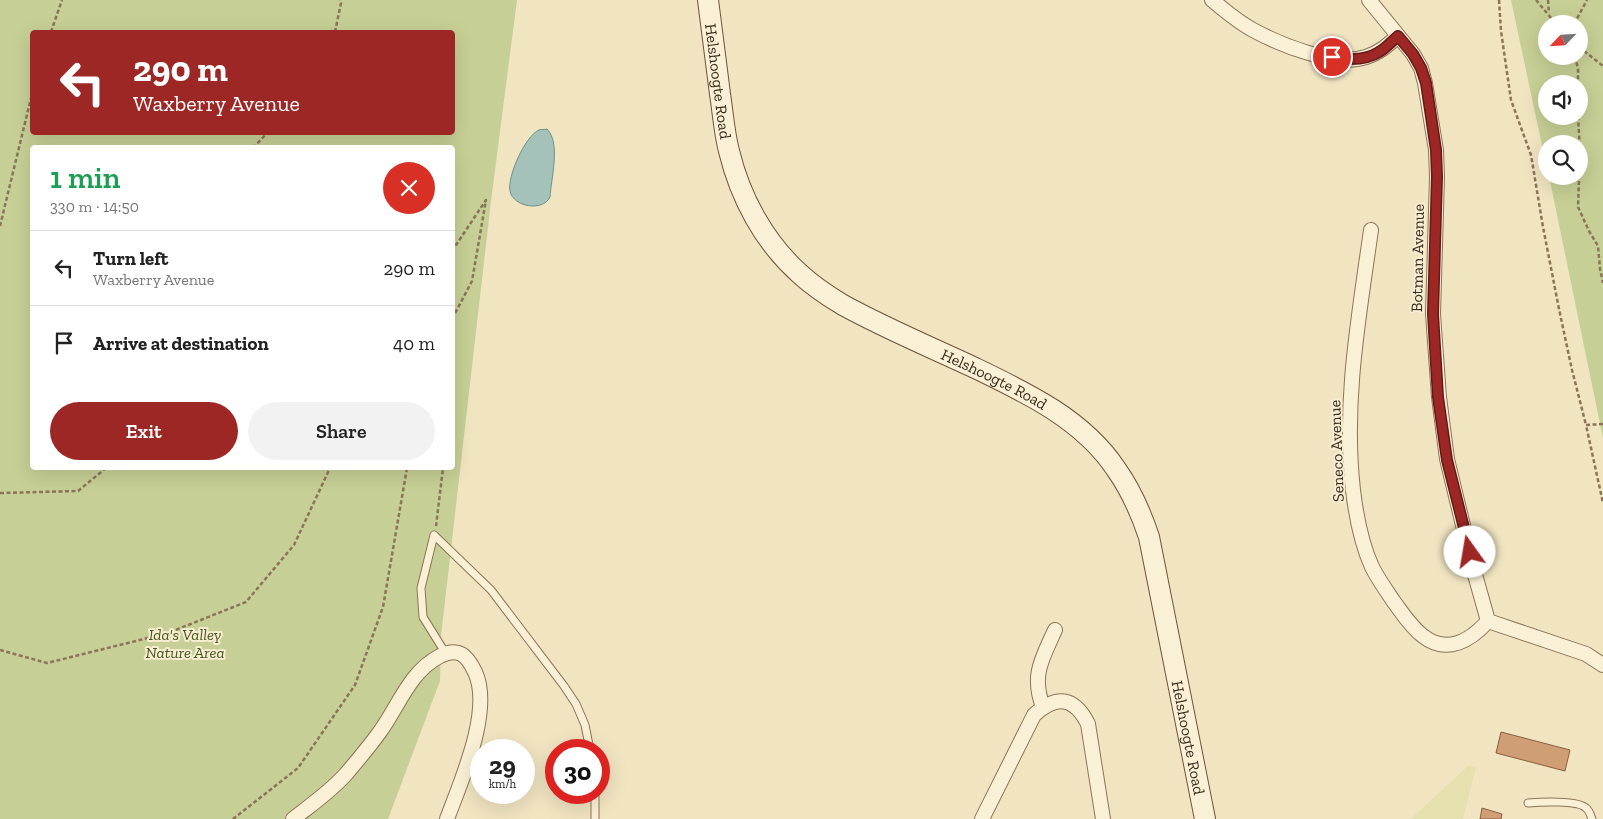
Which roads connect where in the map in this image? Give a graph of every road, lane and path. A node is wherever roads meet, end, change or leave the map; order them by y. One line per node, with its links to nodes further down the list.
1 (62, 0): 12 (path)
2 (340, 0): 13 (path)
3 (708, 0): 50 (main road, Helshoogte Road)
4 (1212, 0): 14 (street)
5 (1369, 0): 14 (street, Botman Avenue)
6 (1499, 0): 27 (path)
7 (1536, 0): 10 (path)
8 (1548, 0): 10 (path)
9 (1588, 0): 11 (path)
10 (1549, 15)
11 (1579, 15)
12 (52, 30)
13 (335, 30)
14 (1398, 36): 35 (street, Botman Avenue)
15 (1588, 54): 16 (path)
16 (1603, 66)
17 (30, 102): 21 (path)
18 (1579, 125): 24 (path)
19 (265, 135): 20 (path)
20 (256, 145)
21 (0, 226)
22 (1371, 230): 35 (street, Seneco Avenue)
23 (455, 246): 25 (path)
24 (1603, 283)
25 (455, 313)
26 (1603, 424): 27 (path)
27 (1586, 425): 33 (path)
28 (104, 470): 32 (path)
29 (329, 470): 37 (path)
30 (407, 470): 44 (path)
31 (443, 470): 34 (path)
32 (0, 493)
33 (1603, 503)
34 (434, 535): 38 (lane); 41 (lane)
35 (1488, 621): 39 (street)
36 (1055, 630): 40 (street)
37 (0, 650)
38 (446, 654): 45 (street); 46 (street)
39 (1603, 665)
40 (1043, 707): 48 (street); 49 (street)
41 (588, 739)
42 (1528, 803): 51 (lane)
43 (595, 804): 47 (lane)
44 (234, 819)
45 (294, 819)
46 (448, 819)
47 (595, 819)
48 (982, 819)
49 (1103, 819)
50 (1205, 819)
51 (1592, 819)

